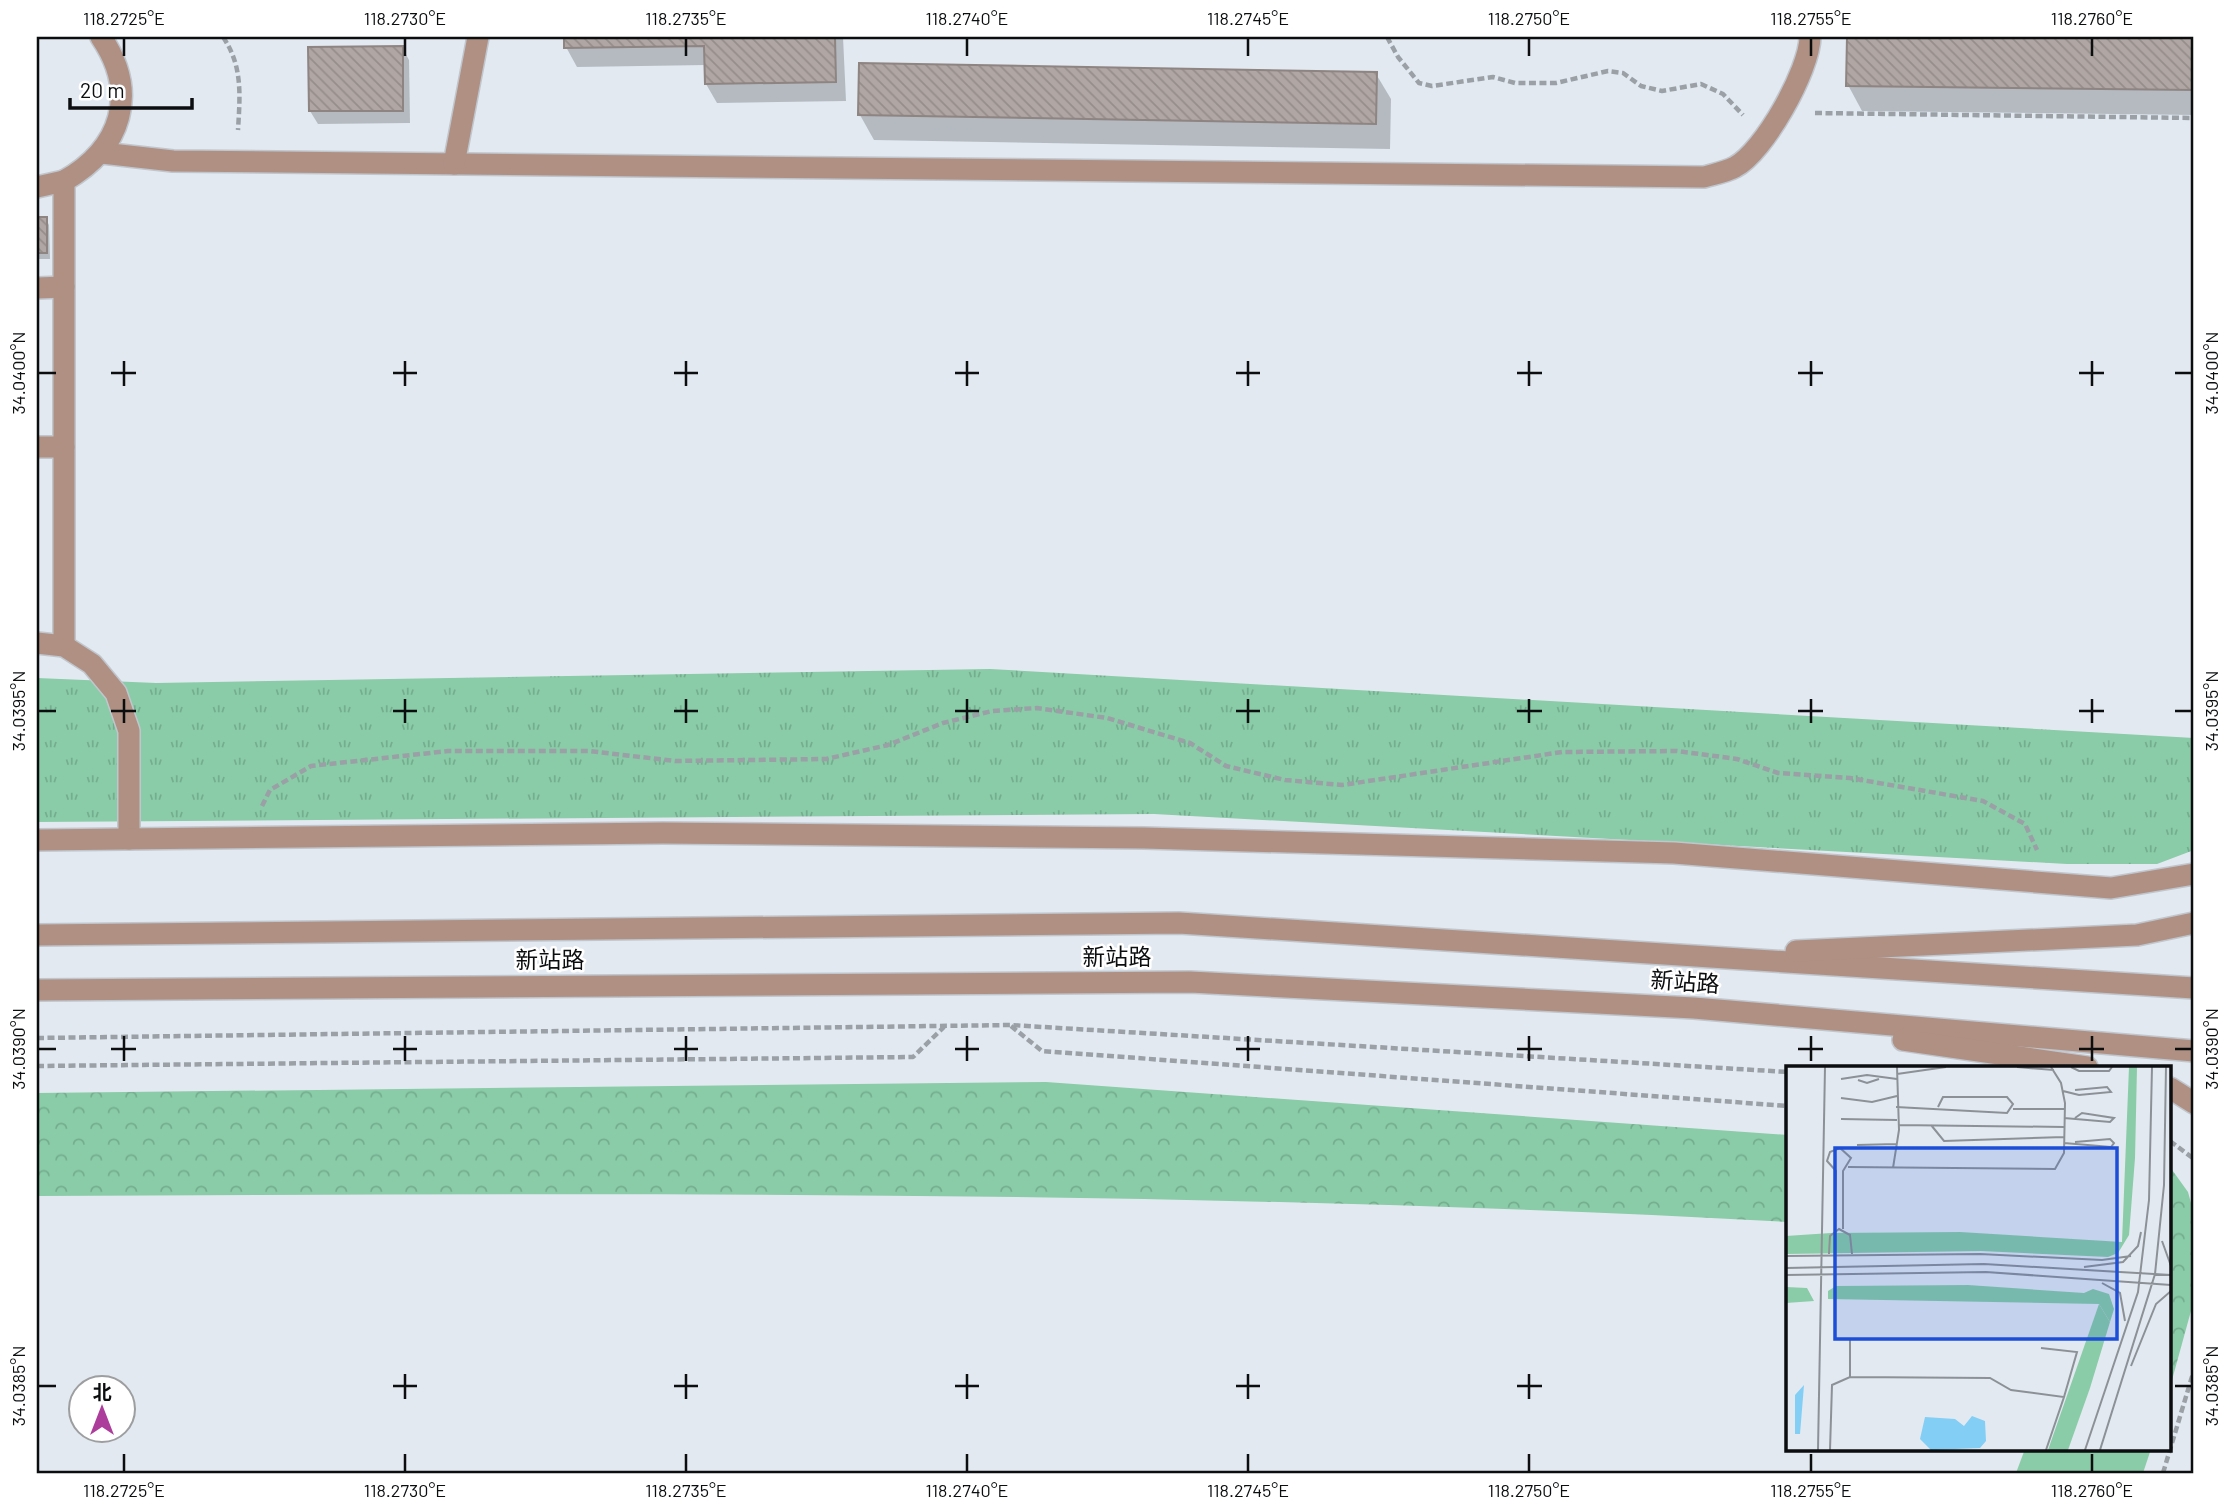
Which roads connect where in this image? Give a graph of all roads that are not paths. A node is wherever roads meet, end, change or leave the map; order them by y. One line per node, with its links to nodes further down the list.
1 (101, 37): 4 (street)
2 (478, 37): 5 (street)
3 (1810, 37): 5 (street)
4 (102, 153): 5 (street); 6 (street)
5 (454, 164)
6 (64, 181): 7 (street); 9 (street)
7 (37, 187)
8 (37, 288): 9 (street)
9 (64, 288): 11 (street)
10 (37, 447): 11 (street)
11 (64, 447): 13 (street)
12 (37, 643): 13 (street)
13 (64, 646): 14 (street)
14 (129, 839): 15 (street); 16 (street)
15 (37, 840)
16 (2194, 874)
17 (2194, 923): 19 (street)
18 (37, 935): 19 (street, 新站路)
19 (1687, 956): 20 (street, 新站路)
20 (2194, 988)
21 (37, 990): 22 (street, 新站路)
22 (1694, 1008): 23 (street, 新站路); 24 (street)
23 (2194, 1051)
24 (2080, 1066)
25 (2172, 1089): 26 (street)
26 (2194, 1103)

